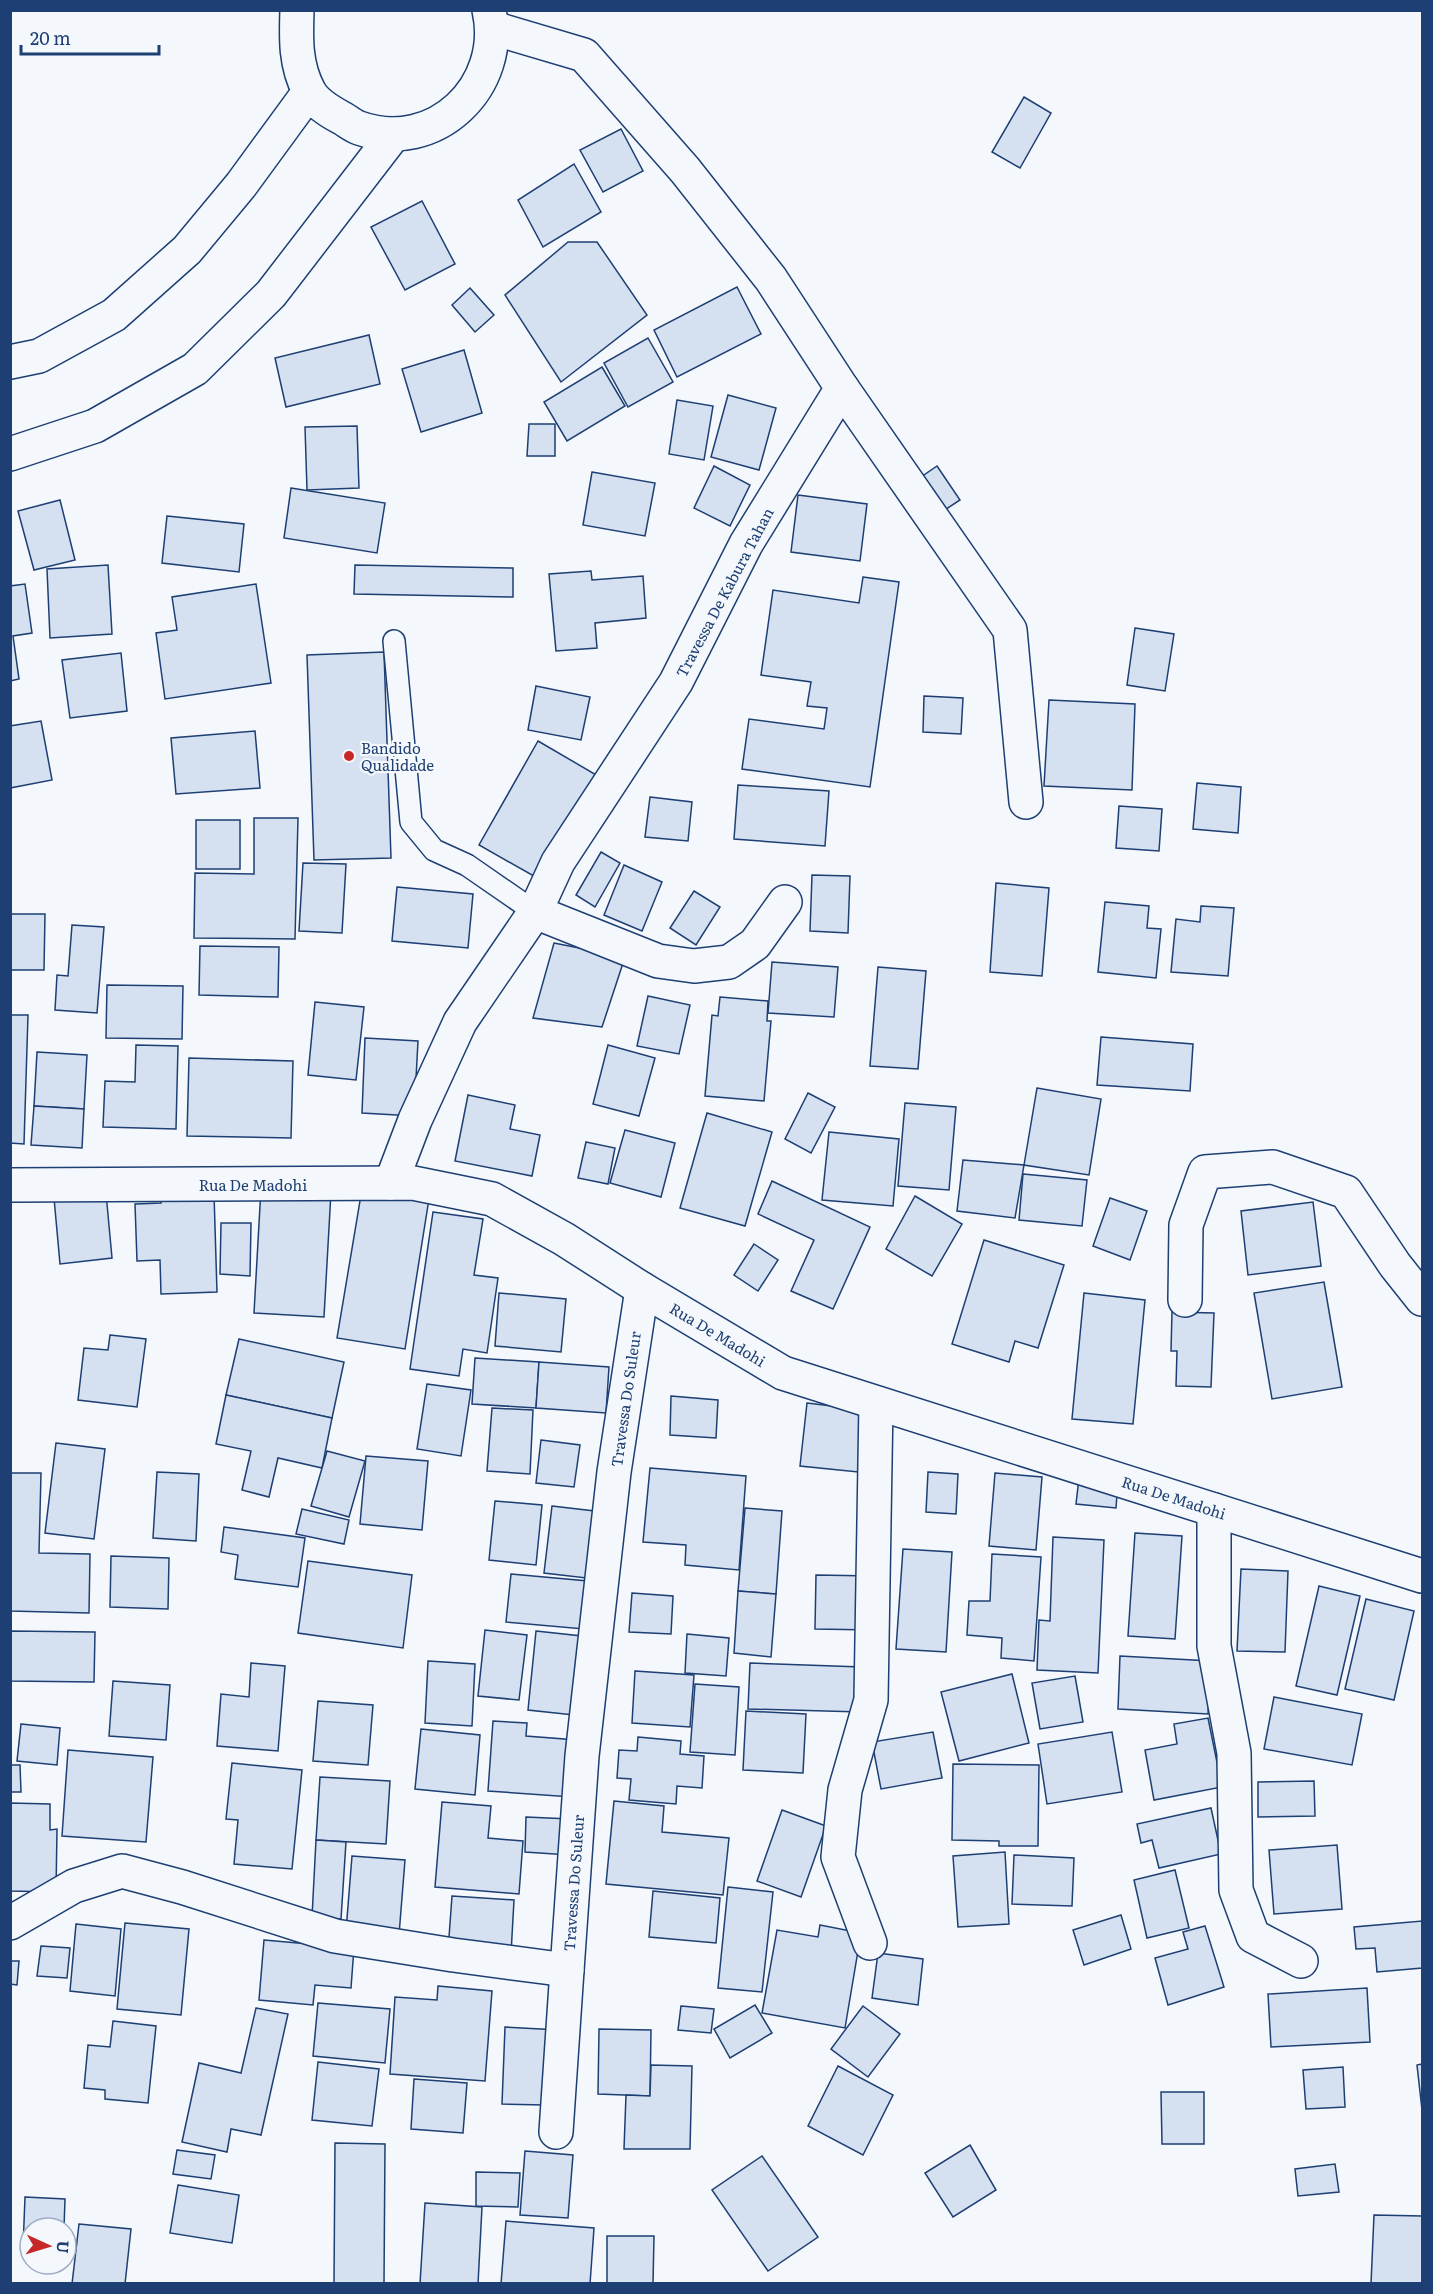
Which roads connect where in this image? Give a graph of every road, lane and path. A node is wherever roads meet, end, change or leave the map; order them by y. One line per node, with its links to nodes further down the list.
1 (297, 10): 3 (street)
2 (491, 19): 4 (street); 6 (street)
3 (309, 92): 4 (street); 5 (street)
4 (394, 134): 7 (street)
5 (10, 362)
6 (842, 388): 9 (street); 11 (street, Travessa De Kabura Tahan)
7 (10, 454)
8 (394, 641): 11 (lane)
9 (1026, 802)
10 (785, 902): 11 (street)
11 (535, 912): 12 (street, Travessa De Kabura Tahan)
12 (391, 1183): 13 (street, Rua De Madohi); 14 (street, Rua De Madohi)
13 (10, 1185)
14 (642, 1289): 17 (street, Rua De Madohi); 23 (street, Travessa Do Suleur)
15 (1422, 1299): 16 (street)
16 (1185, 1300)
17 (876, 1403): 18 (street, Rua De Madohi); 21 (street)
18 (1214, 1510): 19 (street, Rua De Madohi); 22 (street)
19 (1422, 1576)
20 (10, 1923): 23 (street, Travessa Do Suleur)
21 (870, 1943)
22 (1301, 1961)
23 (567, 1970): 24 (street)
24 (556, 2132)

